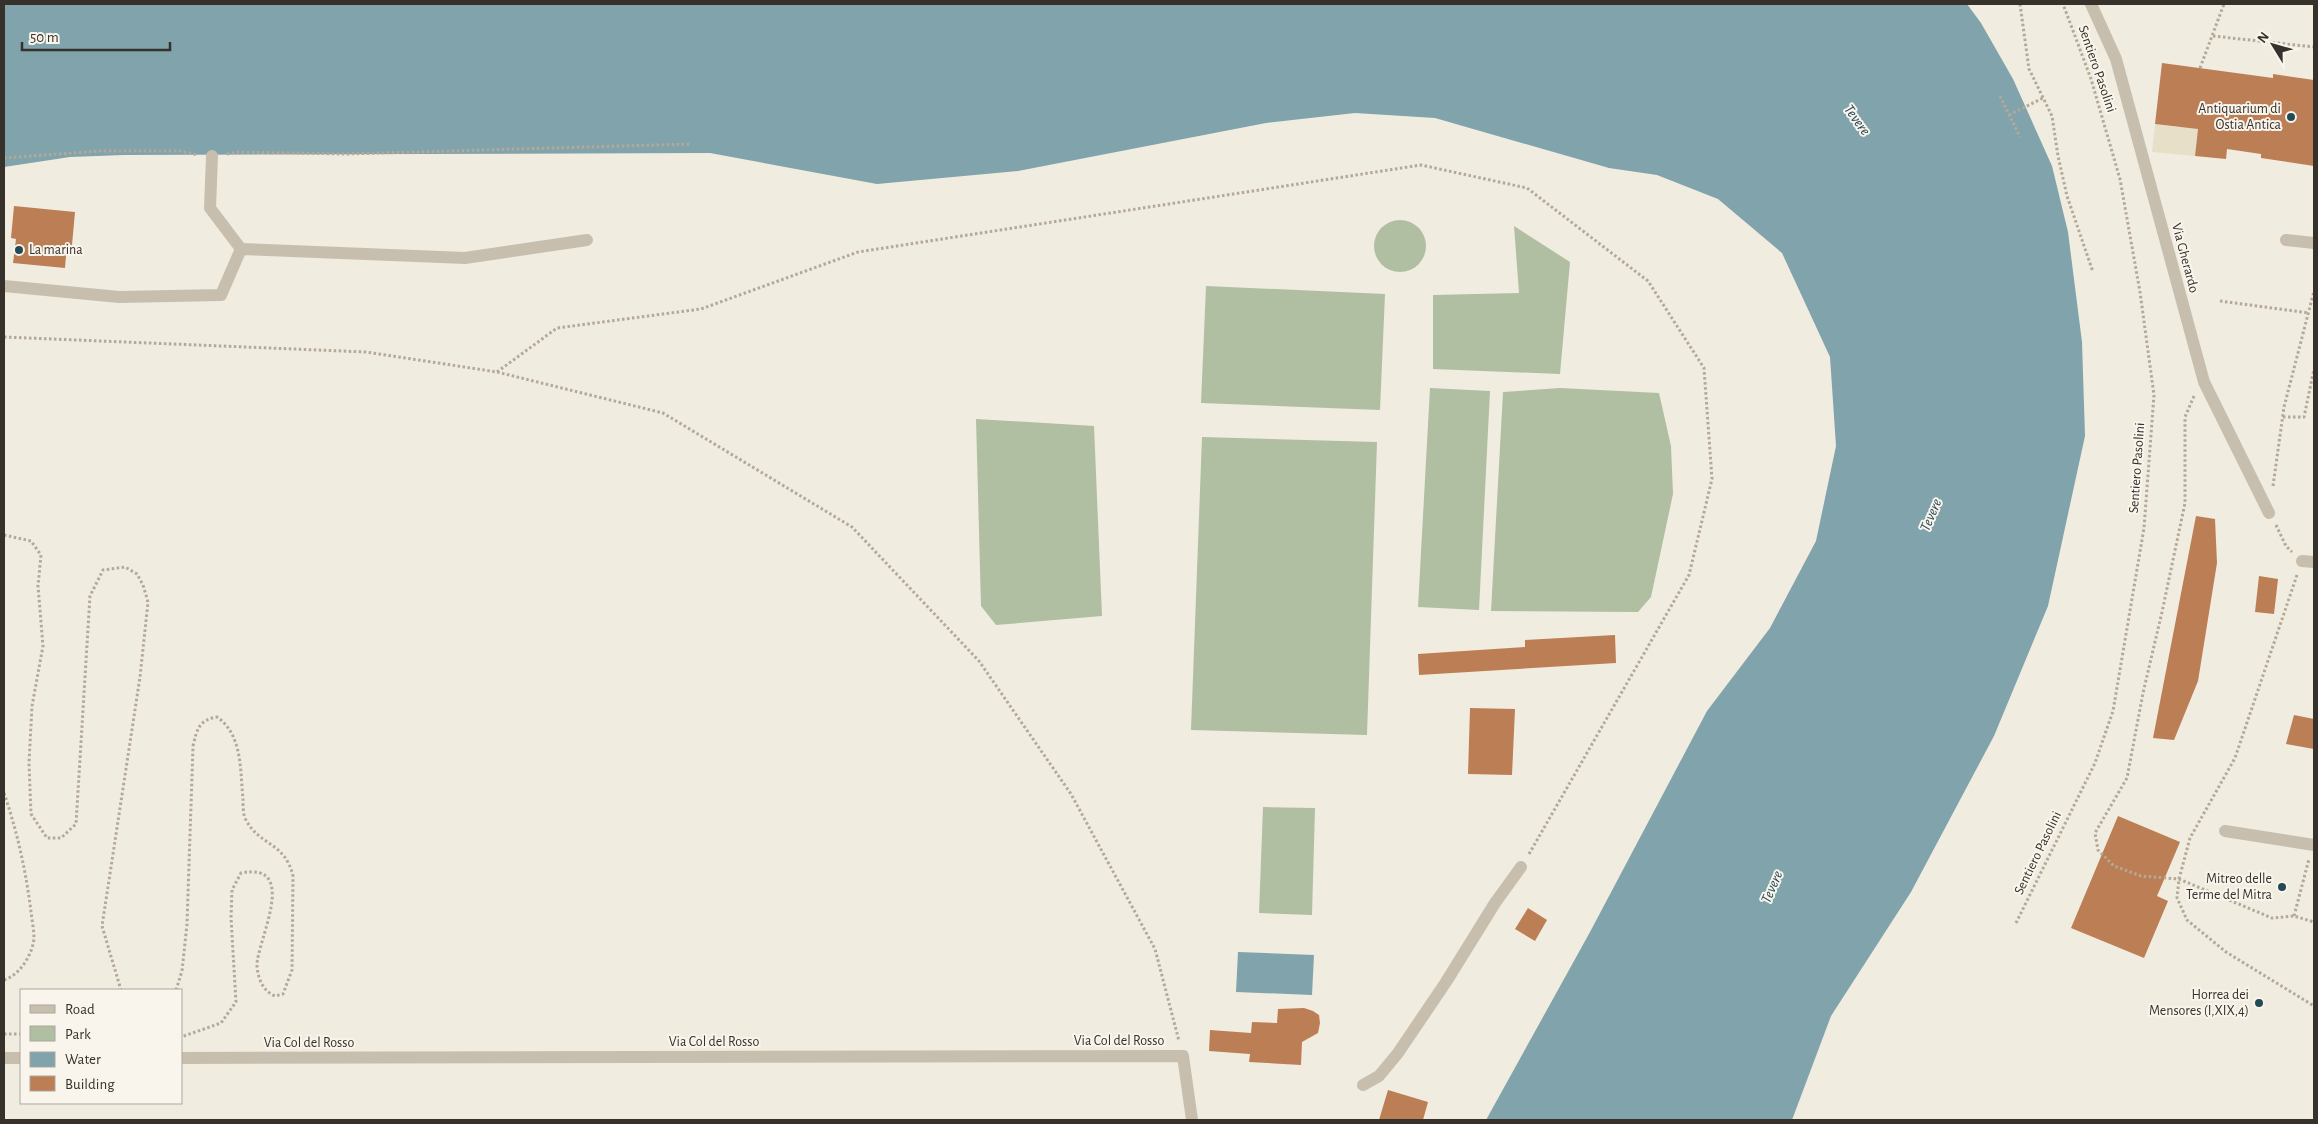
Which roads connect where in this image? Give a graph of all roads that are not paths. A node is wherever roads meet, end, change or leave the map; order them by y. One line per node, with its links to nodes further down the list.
1 (2092, 4): 8 (street, Via Gherardo)
2 (212, 156): 6 (street)
3 (587, 240): 6 (street)
4 (2286, 240): 5 (street)
5 (2314, 243)
6 (241, 249): 7 (street)
7 (4, 286)
8 (2269, 513)
9 (2226, 831): 10 (street)
10 (2314, 844)
11 (1521, 868): 15 (street)
12 (4, 1058): 13 (street)
13 (20, 1058)
14 (182, 1058): 16 (street, Via Col del Rosso)
15 (1363, 1085)
16 (1192, 1120)

